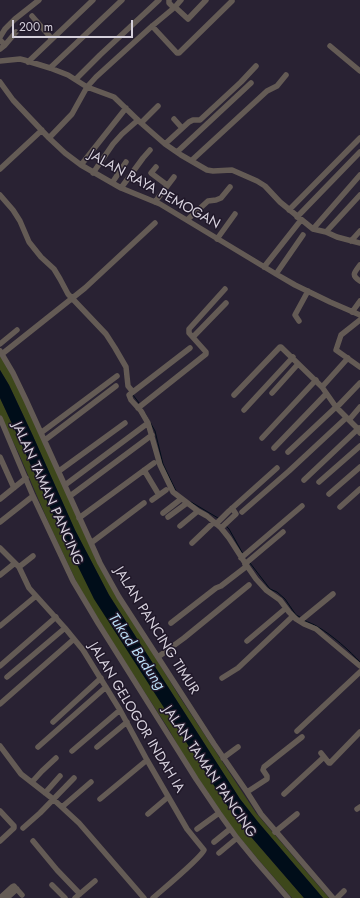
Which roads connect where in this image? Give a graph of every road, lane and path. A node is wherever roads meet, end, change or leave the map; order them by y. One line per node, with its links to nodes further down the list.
1 (39, 0): 13 (street)
2 (93, 0): 14 (street)
3 (122, 0): 20 (street)
4 (159, 0): 23 (street)
5 (169, 0): 9 (street)
6 (181, 0): 9 (street)
7 (206, 0): 9 (street)
8 (232, 1): 11 (street)
9 (174, 8): 11 (street)
10 (32, 16): 14 (street)
11 (152, 26): 26 (street)
12 (16, 32): 16 (street)
13 (0, 38): 16 (street)
14 (52, 39): 18 (street)
15 (330, 46): 21 (street)
16 (2, 47)
17 (0, 61): 18 (street)
18 (28, 62): 20 (street)
19 (256, 66): 31 (street)
20 (50, 68): 23 (street)
21 (360, 71)
22 (286, 75): 39 (street)
23 (76, 79): 26 (street)
24 (0, 82): 32 (street, JALAN RAYA PEMOGAN)
25 (251, 83): 37 (street)
26 (87, 87): 28 (street); 33 (street)
27 (158, 106): 30 (street)
28 (125, 109): 30 (street); 41 (street)
29 (174, 119): 31 (street)
30 (138, 122): 35 (street); 44 (street)
31 (182, 128): 35 (street)
32 (42, 130): 33 (street, JALAN RAYA PEMOGAN); 43 (street)
33 (49, 138): 41 (street, JALAN RAYA PEMOGAN)
34 (360, 138): 54 (street)
35 (165, 144): 37 (street)
36 (150, 150): 50 (street)
37 (177, 152): 39 (street)
38 (360, 152): 57 (street)
39 (191, 161): 54 (street)
40 (126, 162): 47 (street)
41 (81, 165): 44 (street, JALAN RAYA PEMOGAN)
42 (156, 167): 48 (street)
43 (0, 170)
44 (93, 173): 47 (street, JALAN RAYA PEMOGAN)
45 (360, 175): 59 (street)
46 (174, 176): 48 (street)
47 (112, 183): 50 (street, JALAN RAYA PEMOGAN)
48 (167, 185): 53 (street)
49 (230, 187): 56 (street)
50 (121, 188): 53 (street, JALAN RAYA PEMOGAN)
51 (360, 195): 61 (street)
52 (0, 196): 72 (street)
53 (155, 202): 56 (street, JALAN RAYA PEMOGAN)
54 (289, 210): 57 (street)
55 (235, 214): 63 (street)
56 (187, 220): 63 (street, JALAN RAYA PEMOGAN)
57 (299, 220): 59 (street); 67 (street)
58 (155, 223): 72 (street)
59 (313, 229): 61 (street)
60 (360, 231): 64 (street)
61 (326, 232): 64 (street)
62 (303, 235): 68 (street)
63 (218, 239): 67 (street, JALAN RAYA PEMOGAN)
64 (351, 240): 65 (street)
65 (360, 243)
66 (360, 265): 69 (street)
67 (264, 267): 68 (street, JALAN RAYA PEMOGAN)
68 (276, 274): 71 (street, JALAN RAYA PEMOGAN)
69 (360, 282)
70 (225, 289): 80 (street)
71 (308, 291): 75 (street, JALAN RAYA PEMOGAN); 78 (street)
72 (70, 300): 83 (street); 94 (street)
73 (360, 301): 75 (street)
74 (226, 303): 80 (street)
75 (352, 312): 76 (street, JALAN RAYA PEMOGAN)
76 (360, 315)
77 (360, 320): 85 (street)
78 (299, 321)
79 (17, 330): 81 (street)
80 (193, 337): 97 (street)
81 (0, 344)
82 (190, 348): 94 (street)
83 (1, 352): 106 (street, JALAN PANCING TIMUR)
84 (293, 357): 86 (street); 96 (street); 100 (street)
85 (348, 358): 87 (street); 92 (street)
86 (298, 364): 89 (street); 93 (street)
87 (360, 367)
88 (117, 376): 106 (street)
89 (316, 380): 92 (street); 108 (street)
90 (360, 383): 98 (street)
91 (116, 386): 109 (street)
92 (322, 387): 95 (street)
93 (272, 392)
94 (132, 393): 97 (street)
95 (326, 394): 98 (street); 111 (street)
96 (234, 395)
97 (140, 407): 104 (street)
98 (336, 407): 102 (street); 112 (street)
99 (360, 407): 102 (street)
100 (244, 410)
101 (0, 418): 119 (street, JALAN TAMAN PANCING)
102 (347, 419): 105 (street); 138 (street)
103 (125, 423): 118 (street)
104 (148, 423): 107 (street); 122 (street)
105 (359, 430): 120 (street)
106 (42, 432): 109 (street, JALAN PANCING TIMUR)
107 (152, 435): 129 (street); 131 (street)
108 (262, 438)
109 (45, 440): 118 (street, JALAN PANCING TIMUR)
110 (360, 446): 121 (street)
111 (274, 448)
112 (288, 452)
113 (0, 457): 123 (street)
114 (154, 463): 117 (street)
115 (360, 467): 126 (street)
116 (277, 468): 143 (street)
117 (144, 470): 127 (street); 141 (street)
118 (59, 471): 122 (street, JALAN PANCING TIMUR)
119 (26, 478): 123 (street); 128 (street, JALAN TAMAN PANCING)
120 (304, 480)
121 (319, 482)
122 (65, 484): 129 (street, JALAN PANCING TIMUR)
123 (14, 488): 130 (street)
124 (360, 489): 136 (street)
125 (166, 490): 127 (street)
126 (329, 494)
127 (159, 495): 132 (street)
128 (33, 496): 142 (street); 202 (street, JALAN TAMAN PANCING)
129 (70, 496): 141 (street, JALAN PANCING TIMUR)
130 (0, 499)
131 (181, 499): 134 (street); 139 (street)
132 (152, 500)
133 (144, 503): 146 (street)
134 (187, 503): 137 (street); 140 (street)
135 (302, 506): 150 (street)
136 (340, 507)
137 (198, 511): 143 (street); 144 (street)
138 (242, 512)
139 (163, 513)
140 (168, 517)
141 (79, 518): 146 (street, JALAN PANCING TIMUR)
142 (0, 522)
143 (220, 524): 147 (street); 150 (street)
144 (180, 526)
145 (283, 532): 151 (street)
146 (91, 543): 166 (street, JALAN PANCING TIMUR)
147 (192, 543)
148 (0, 548): 152 (street, JALAN GELOGOR INDAH IA)
149 (33, 556): 152 (street)
150 (243, 556): 151 (street)
151 (247, 563): 157 (street); 161 (street)
152 (17, 565): 153 (street); 156 (street, JALAN GELOGOR INDAH IA)
153 (0, 575)
154 (249, 585): 166 (street)
155 (333, 594): 160 (street)
156 (36, 596): 159 (street, JALAN GELOGOR INDAH IA); 162 (street)
157 (286, 608): 158 (street); 165 (street)
158 (293, 616): 160 (street); 171 (street)
159 (56, 618): 163 (street, JALAN GELOGOR INDAH IA); 167 (street)
160 (301, 620): 168 (street)
161 (171, 623)
162 (0, 626)
163 (65, 628): 164 (street, JALAN GELOGOR INDAH IA); 170 (street)
164 (74, 639): 172 (street, JALAN GELOGOR INDAH IA); 174 (street)
165 (246, 641)
166 (158, 657): 188 (street, JALAN PANCING TIMUR)
167 (0, 666)
168 (360, 666)
169 (360, 672): 179 (street)
170 (7, 677)
171 (222, 678)
172 (102, 679): 173 (street, JALAN GELOGOR INDAH IA); 176 (street); 177 (street)
173 (106, 688): 175 (street, JALAN GELOGOR INDAH IA); 183 (street)
174 (0, 704)
175 (120, 710): 178 (street, JALAN GELOGOR INDAH IA); 186 (street)
176 (59, 720)
177 (53, 722)
178 (127, 722): 184 (street); 189 (street, JALAN GELOGOR INDAH IA)
179 (297, 731)
180 (360, 732): 196 (street)
181 (302, 737): 194 (street)
182 (0, 746): 192 (street)
183 (38, 747)
184 (98, 747)
185 (238, 747): 188 (street)
186 (72, 751)
187 (56, 758): 192 (street)
188 (223, 758): 194 (street, JALAN PANCING TIMUR)
189 (147, 760): 197 (street, JALAN GELOGOR INDAH IA); 199 (street)
190 (60, 776): 195 (street)
191 (74, 778): 198 (street)
192 (32, 782): 195 (street)
193 (91, 782): 200 (street)
194 (247, 792): 208 (street, JALAN PANCING TIMUR)
195 (45, 793): 198 (street)
196 (284, 794)
197 (168, 797): 203 (street); 225 (street, JALAN GELOGOR INDAH IA)
198 (53, 799): 200 (street); 205 (street)
199 (100, 800)
200 (62, 808): 224 (street)
201 (0, 811): 210 (street)
202 (219, 813): 206 (street); 207 (street, JALAN TAMAN PANCING)
203 (148, 814)
204 (297, 814): 208 (street)
205 (23, 828)
206 (197, 829)
207 (230, 829): 209 (street, JALAN TAMAN PANCING); 212 (street)
208 (275, 832): 227 (street, JALAN PANCING TIMUR)
209 (237, 838): 213 (street); 226 (street, JALAN TAMAN PANCING)
210 (0, 841)
211 (33, 841): 218 (street)
212 (214, 842)
213 (219, 853)
214 (95, 881): 218 (street)
215 (52, 885): 222 (street)
216 (17, 889): 219 (street); 220 (street); 221 (street)
217 (344, 891): 228 (street)
218 (80, 894): 223 (street)
219 (22, 895)
220 (0, 898)
221 (7, 898)
222 (65, 898)
223 (75, 898)
224 (144, 898)
225 (153, 898)
226 (288, 898)
227 (333, 898)
228 (337, 898)

